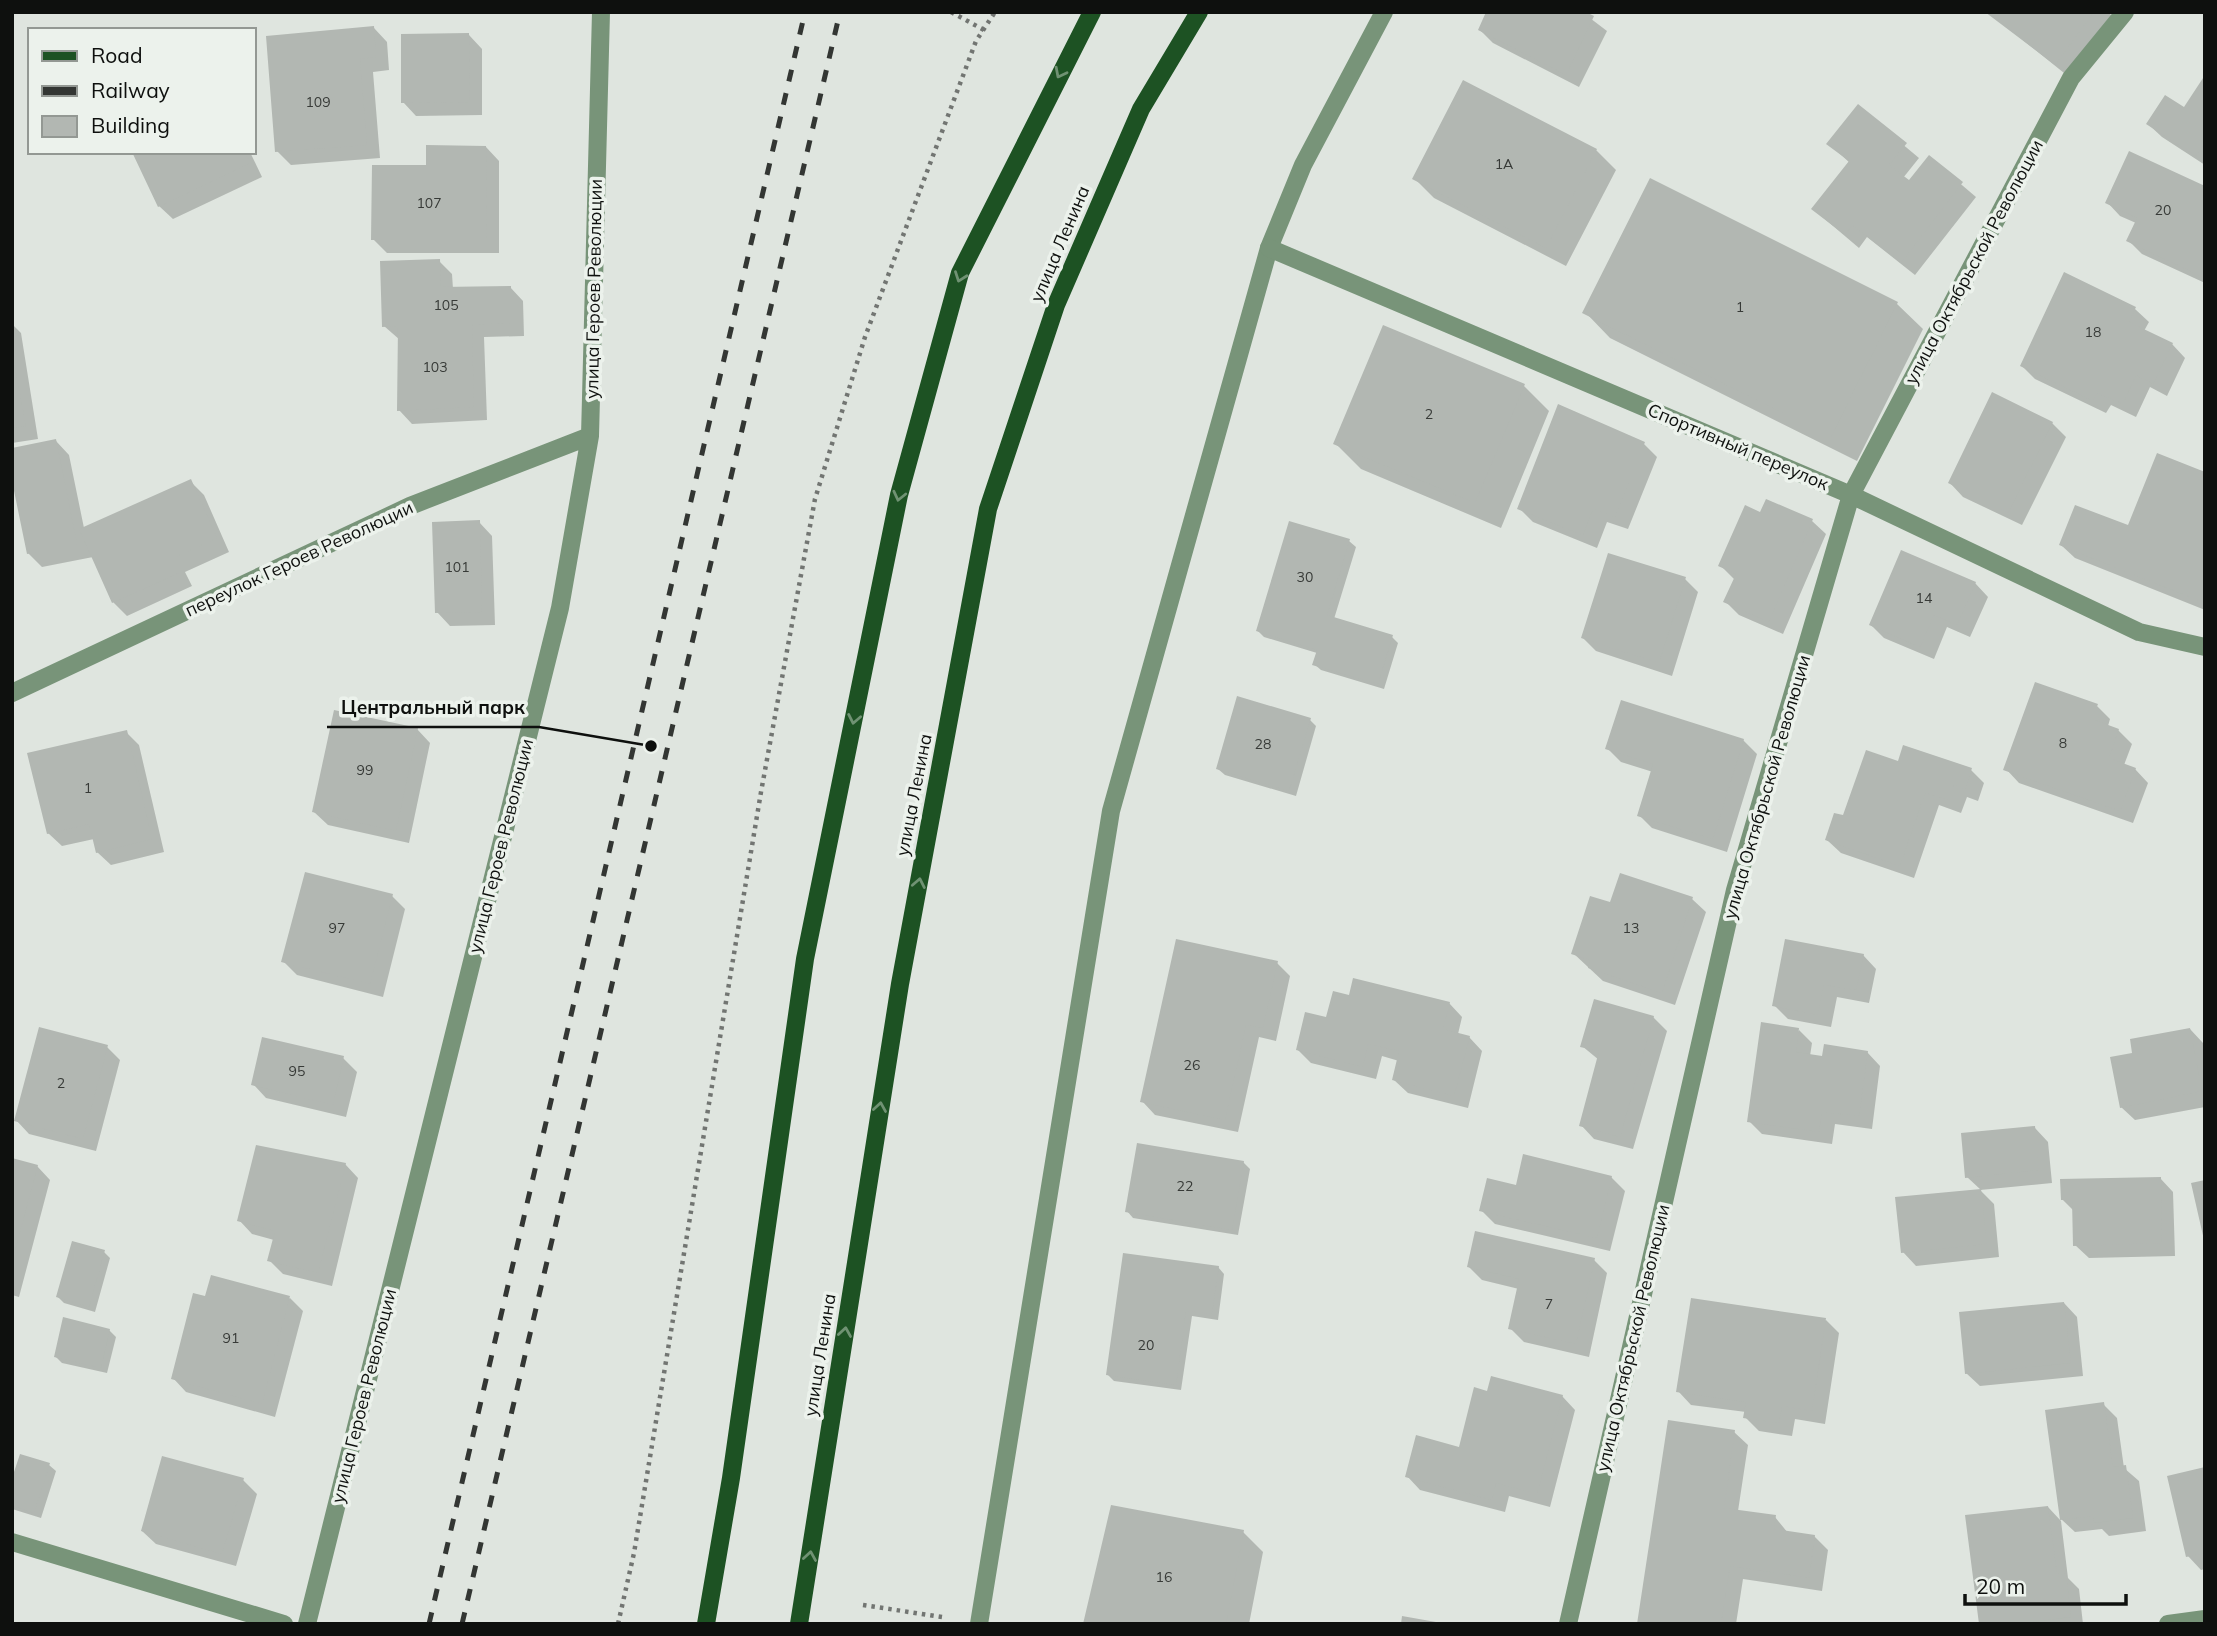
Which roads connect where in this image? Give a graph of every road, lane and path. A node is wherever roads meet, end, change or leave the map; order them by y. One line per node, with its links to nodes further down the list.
1 (601, 12): 10 (street, улица Героев Революции)
2 (951, 12): 8 (path)
3 (995, 12): 8 (path)
4 (1092, 12): 21 (main road, one-way to 21)
5 (1199, 12): 22 (main road, улица Ленина, one-way to 5)
6 (1384, 12): 9 (street)
7 (2125, 12): 11 (street, улица Октябрьской Революции)
8 (984, 30): 20 (path)
9 (1269, 248): 11 (street, Спортивный переулок); 17 (street)
10 (590, 436): 13 (street, переулок Героев Революции); 19 (street, улица Героев Революции)
11 (1851, 495): 12 (street, Спортивный переулок); 23 (street, улица Октябрьской Революции)
12 (2205, 647)
13 (12, 693)
14 (12, 1542): 18 (street)
15 (863, 1605): 17 (path)
16 (2205, 1619): 24 (street)
17 (979, 1623)
18 (284, 1624)
19 (307, 1624)
20 (618, 1624)
21 (706, 1624)
22 (799, 1624)
23 (1568, 1624)
24 (2168, 1624)

